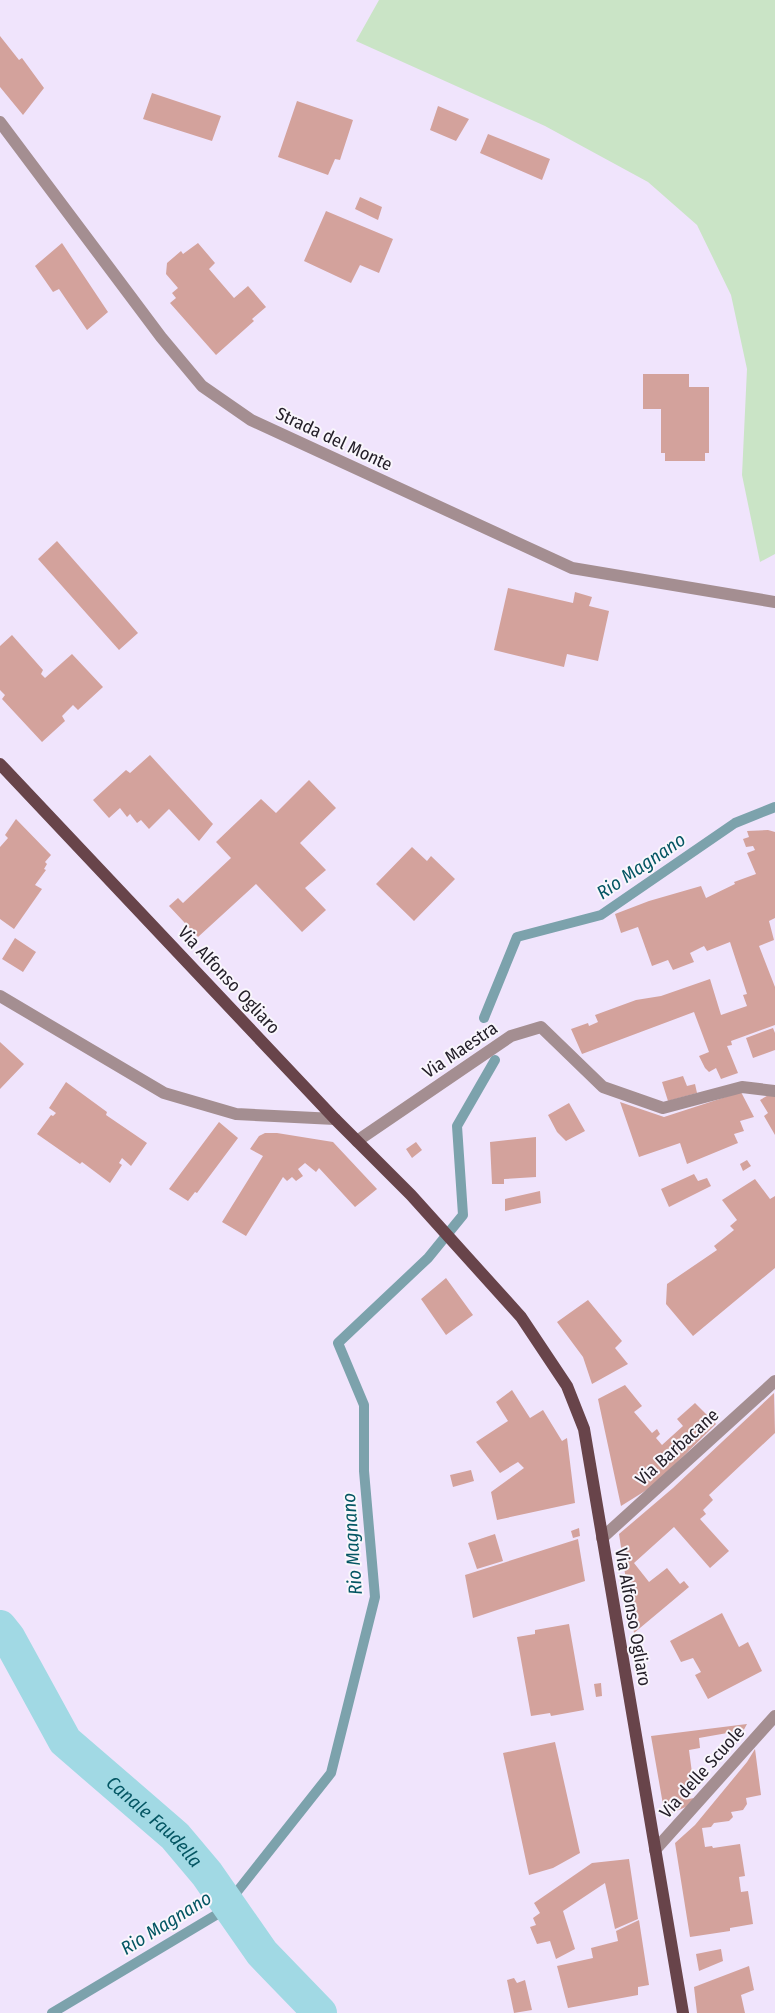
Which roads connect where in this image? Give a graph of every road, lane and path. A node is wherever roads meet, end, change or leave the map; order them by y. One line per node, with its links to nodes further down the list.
1 (0, 122): 2 (street, Strada del Monte)
2 (775, 602)
3 (0, 764): 6 (main road, Via Alfonso Ogliaro)
4 (0, 996): 6 (street)
5 (775, 1091): 7 (street, Via Maestra)
6 (335, 1119): 7 (main road, Via Alfonso Ogliaro)
7 (358, 1141): 9 (main road, Via Alfonso Ogliaro)
8 (775, 1381): 9 (street, Via Barbacane)
9 (602, 1538): 11 (main road, Via Alfonso Ogliaro)
10 (775, 1716): 11 (street, Via delle Scuole)
11 (655, 1850): 12 (main road, Via Alfonso Ogliaro)
12 (682, 2013)

